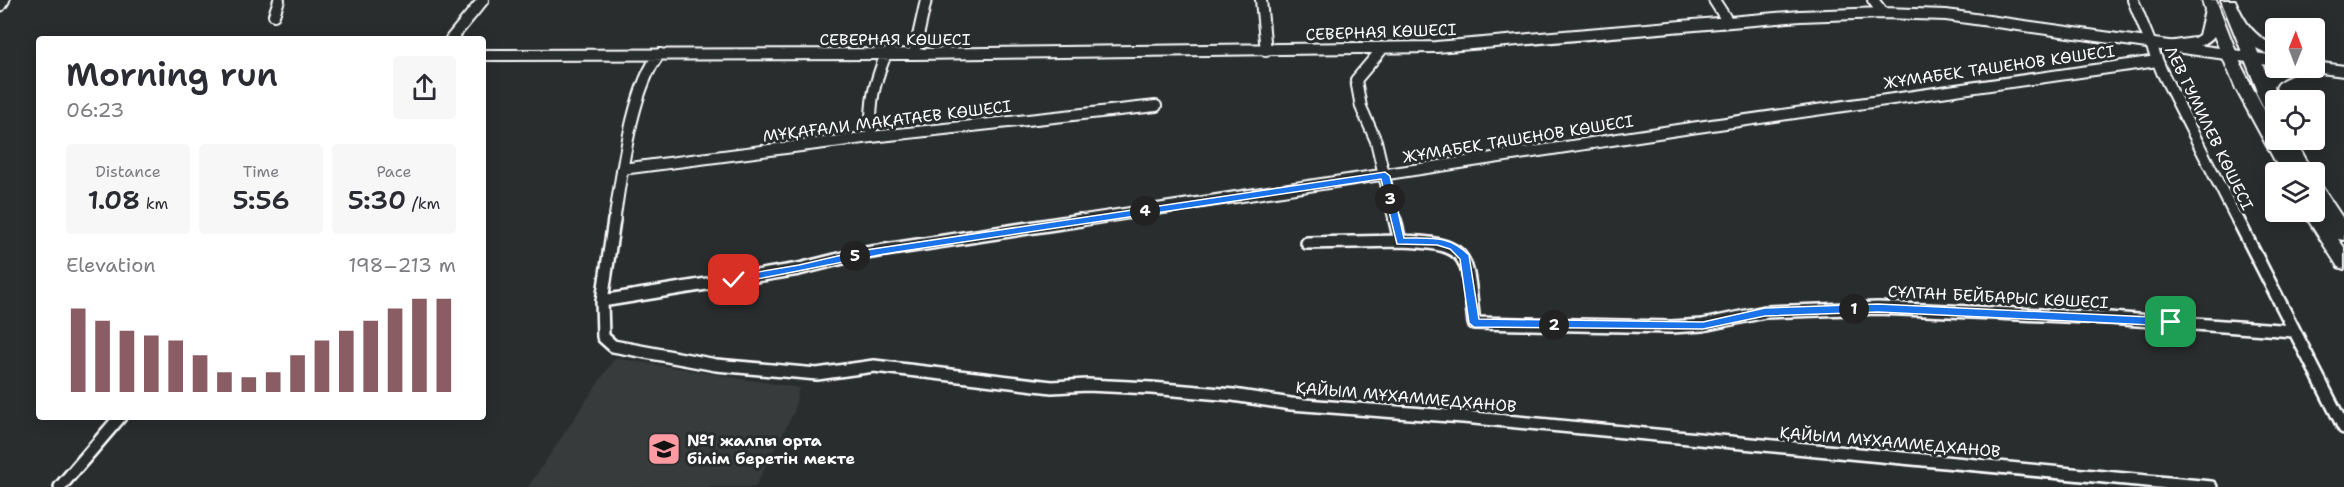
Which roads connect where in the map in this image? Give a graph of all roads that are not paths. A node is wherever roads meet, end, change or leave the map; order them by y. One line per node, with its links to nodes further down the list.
1 (4, 0): 10 (street)
2 (279, 0): 13 (street)
3 (483, 0): 16 (street)
4 (926, 0): 24 (street)
5 (1261, 0): 21 (street)
6 (1714, 0): 15 (street)
7 (1873, 0): 12 (street)
8 (2133, 0): 17 (street, ЛЕВ ГУМИЛЕВ КӨШЕСІ)
9 (2228, 0): 14 (highway)
10 (0, 6)
11 (2211, 6): 18 (highway); 25 (highway)
12 (1883, 13): 15 (street, СЕВЕРНАЯ КӨШЕСІ); 17 (street, СЕВЕРНАЯ КӨШЕСІ)
13 (274, 15)
14 (2235, 20): 19 (highway); 27 (highway)
15 (1728, 22): 20 (street, СЕВЕРНАЯ КӨШЕСІ)
16 (453, 36)
17 (2150, 42): 18 (street, СЕВЕРНАЯ КӨШЕСІ); 29 (street, ЛЕВ ГУМИЛЕВ КӨШЕСІ)
18 (2173, 45): 25 (street, СЕВЕРНАЯ КӨШЕСІ)
19 (2265, 46)
20 (1383, 48): 21 (street, СЕВЕРНАЯ КӨШЕСІ); 38 (street)
21 (1266, 51): 24 (street, СЕВЕРНАЯ КӨШЕСІ)
22 (660, 54): 23 (street, СЕВЕРНАЯ КӨШЕСІ); 26 (street, СЕВЕРНАЯ КӨШЕСІ); 37 (street)
23 (886, 54): 24 (street, СЕВЕРНАЯ КӨШЕСІ); 35 (street)
24 (914, 54)
25 (2229, 54): 27 (street, СЕВЕРНАЯ КӨШЕСІ); 36 (highway)
26 (486, 56)
27 (2251, 57): 28 (street, СЕВЕРНАЯ КӨШЕСІ); 33 (highway)
28 (2265, 59)
29 (2157, 61): 38 (street, ЖҰМАБЕК ТАШЕНОВ КӨШЕСІ); 46 (street, ЛЕВ ГУМИЛЕВ КӨШЕСІ)
30 (2325, 68): 31 (street)
31 (2344, 71)
32 (2270, 78): 33 (highway)
33 (2264, 92)
34 (1156, 106): 35 (street, МҰҚАҒАЛИ МАҚАТАЕВ КӨШЕСІ)
35 (871, 137): 37 (street, МҰҚАҒАЛИ МАҚАТАЕВ КӨШЕСІ)
36 (2283, 162)
37 (622, 169): 45 (street)
38 (1385, 176): 42 (street); 45 (street, ЖҰМАБЕК ТАШЕНОВ КӨШЕСІ)
39 (2325, 205): 41 (highway)
40 (2318, 222): 44 (highway)
41 (2344, 234)
42 (1400, 241): 43 (street); 46 (street, СҰЛТАН БЕЙБАРЫС КӨШЕСІ)
43 (1307, 243)
44 (2344, 262)
45 (602, 301): 50 (street, ҚАЙЫМ МҰХАММЕДХАНОВ)
46 (2294, 331): 48 (street, ЛЕВ ГУМИЛЕВ КӨШЕСІ)
47 (117, 420): 49 (street)
48 (2344, 428)
49 (60, 487)
50 (2211, 487)

